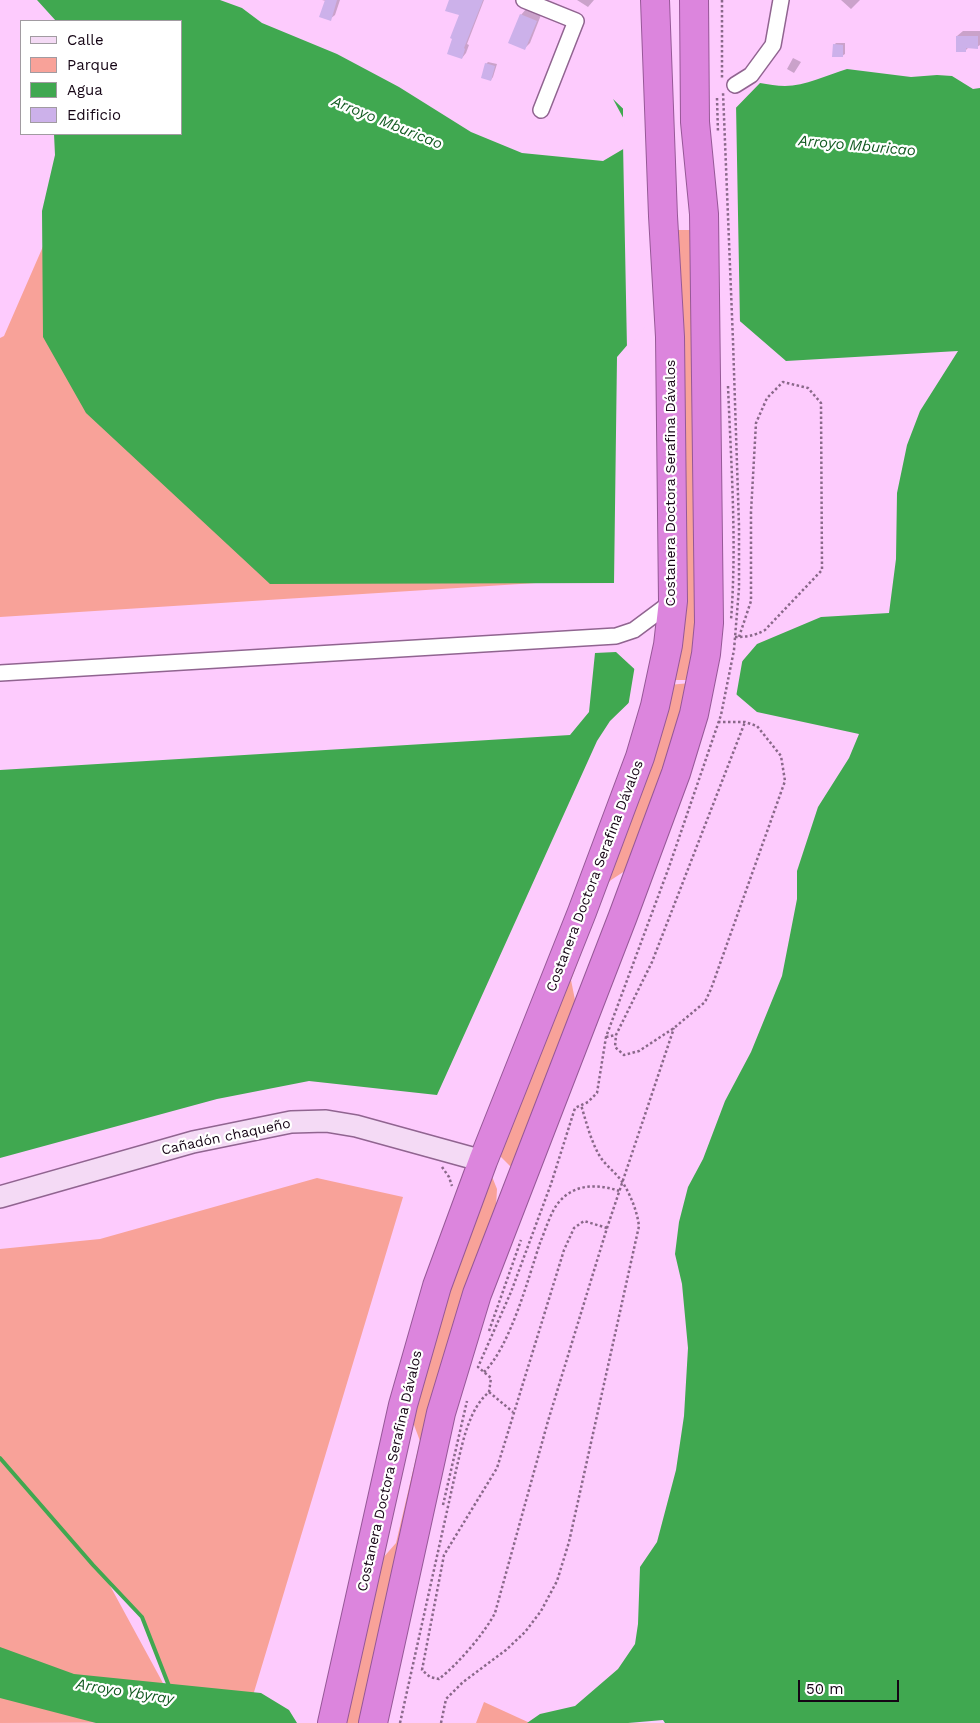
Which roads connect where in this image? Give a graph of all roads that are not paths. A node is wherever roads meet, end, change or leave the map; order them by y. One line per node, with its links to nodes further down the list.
1 (524, 0): 6 (street)
2 (656, 0): 7 (highway, Costanera Doctora Serafina Dávalos)
3 (694, 0): 11 (highway)
4 (781, 0): 5 (street)
5 (727, 85)
6 (541, 110)
7 (673, 601): 8 (street); 9 (highway, Costanera Doctora Serafina Dávalos)
8 (0, 673)
9 (483, 1162): 10 (main road, Cañadón chaqueño); 11 (highway); 12 (highway, Costanera Doctora Serafina Dávalos)
10 (0, 1197)
11 (511, 1205): 13 (highway)
12 (332, 1723)
13 (373, 1723)

